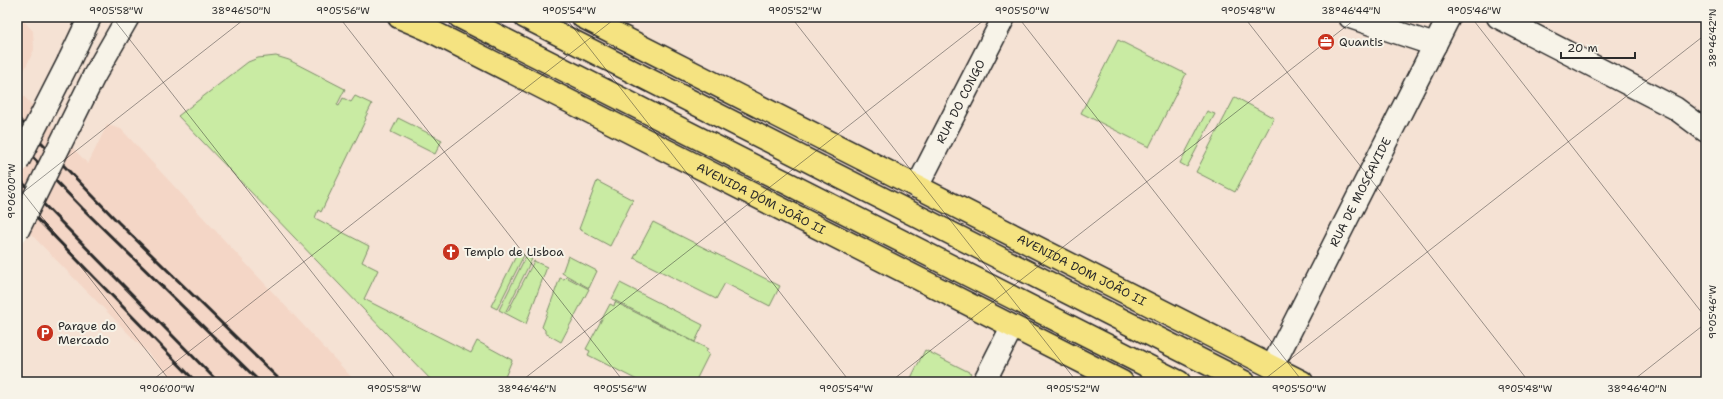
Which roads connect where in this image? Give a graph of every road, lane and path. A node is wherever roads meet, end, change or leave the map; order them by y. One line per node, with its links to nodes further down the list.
1 (90, 17): 13 (street, bridge)
2 (128, 17): 15 (street, bridge)
3 (398, 17): 16 (main road, AVENIDA DOM JOÃO II)
4 (460, 17): 20 (main road)
5 (525, 17): 21 (main road)
6 (582, 17): 14 (main road, AVENIDA DOM JOÃO II)
7 (1004, 17): 14 (street, RUA DO CONGO)
8 (1350, 17): 11 (street)
9 (1449, 17): 11 (street, RUA DE MOSCAVIDE)
10 (1498, 17): 12 (street)
11 (1435, 45): 17 (street, RUA DE MOSCAVIDE)
12 (1706, 131)
13 (17, 163)
14 (917, 187): 17 (main road, AVENIDA DOM JOÃO II)
15 (17, 232)
16 (1012, 326): 18 (street); 19 (main road, AVENIDA DOM JOÃO II)
17 (1272, 367): 22 (main road, AVENIDA DOM JOÃO II)
18 (984, 382)
19 (1122, 382)
20 (1179, 382)
21 (1244, 382)
22 (1302, 382)

